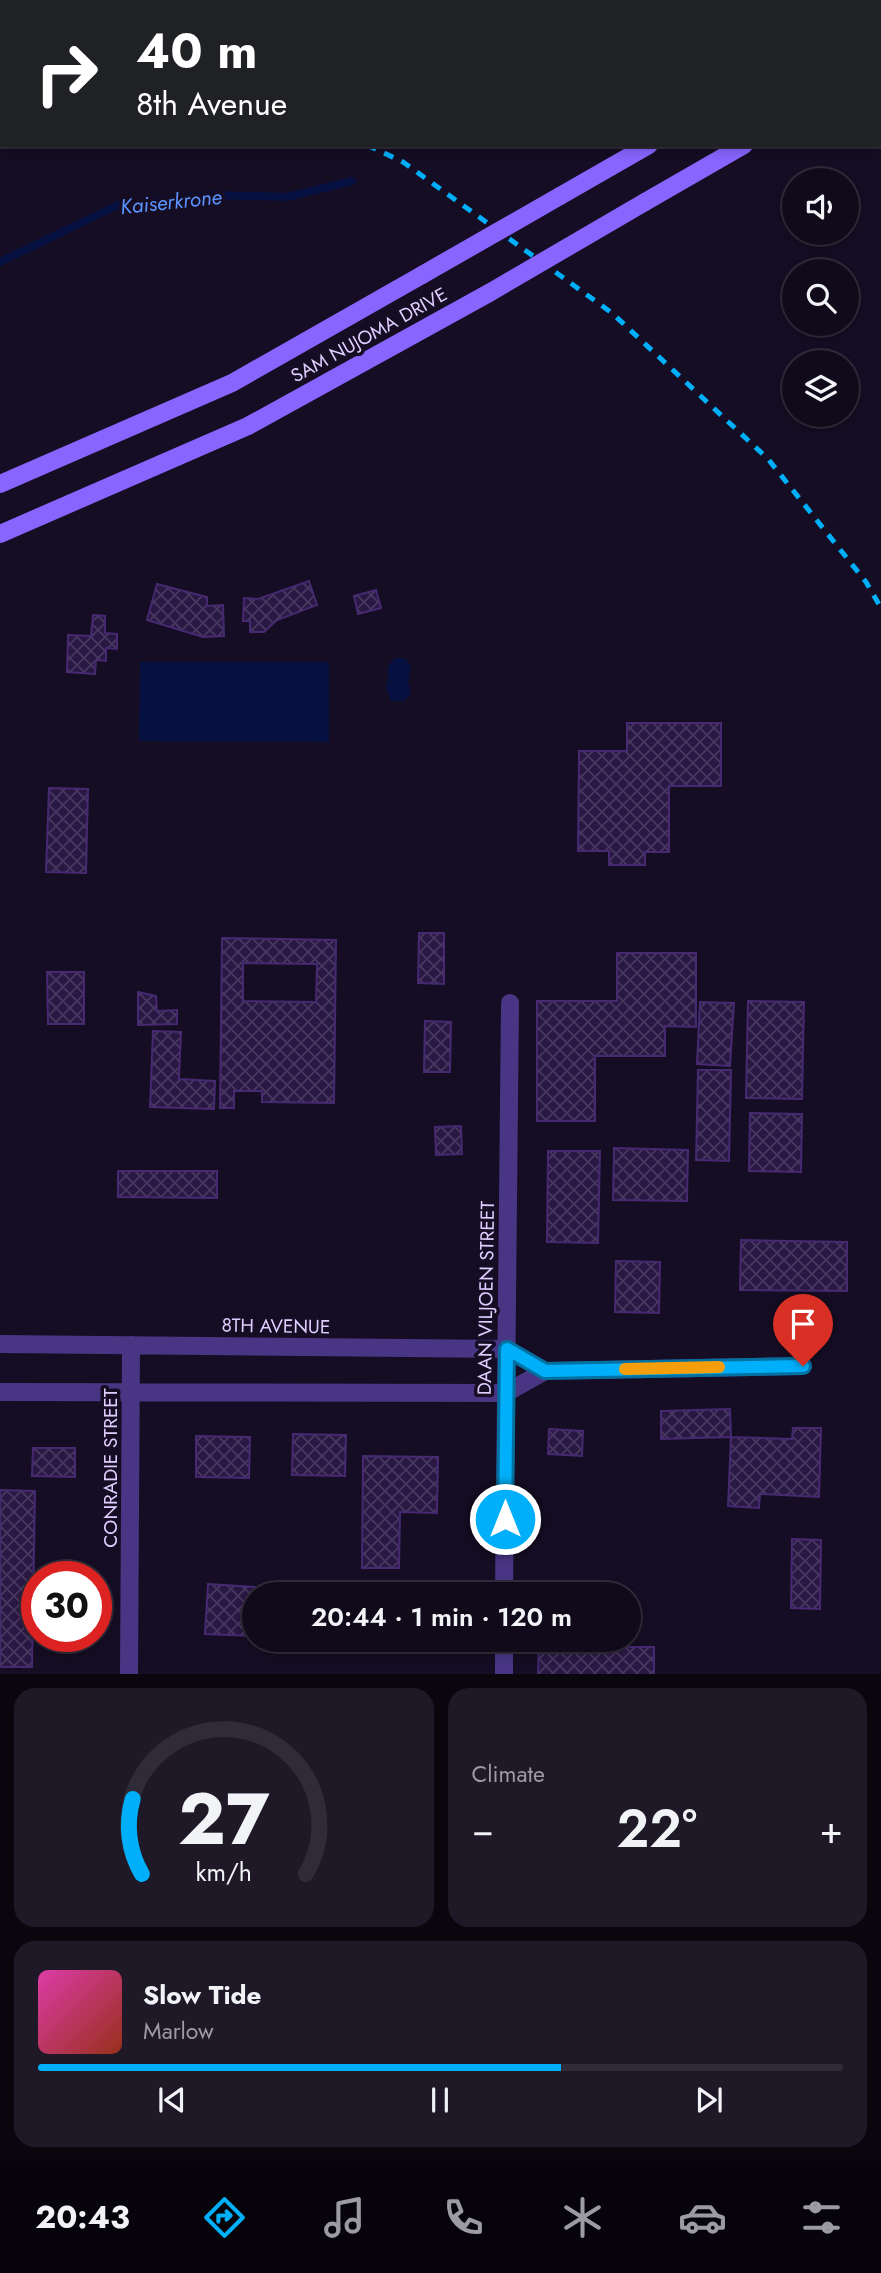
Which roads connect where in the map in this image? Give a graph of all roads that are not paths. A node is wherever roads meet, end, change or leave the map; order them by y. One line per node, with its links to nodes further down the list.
1 (646, 147): 3 (main road, SAM NUJOMA DRIVE, bridge)
2 (741, 147): 4 (main road, SAM NUJOMA DRIVE, bridge)
3 (0, 484)
4 (0, 534)
5 (510, 1003): 8 (street, DAAN VILJOEN STREET)
6 (0, 1344): 7 (street, 8TH AVENUE)
7 (131, 1345): 8 (street, 8TH AVENUE); 12 (street, CONRADIE STREET)
8 (507, 1349): 10 (street, 8TH AVENUE); 13 (street, DAAN VILJOEN STREET)
9 (803, 1366): 10 (street)
10 (545, 1371): 13 (street)
11 (0, 1392): 12 (street)
12 (132, 1392): 13 (street); 16 (street, CONRADIE STREET)
13 (506, 1393): 14 (street, DAAN VILJOEN STREET)
14 (504, 1582)
15 (504, 1652): 17 (street)
16 (129, 1674)
17 (504, 1674)

